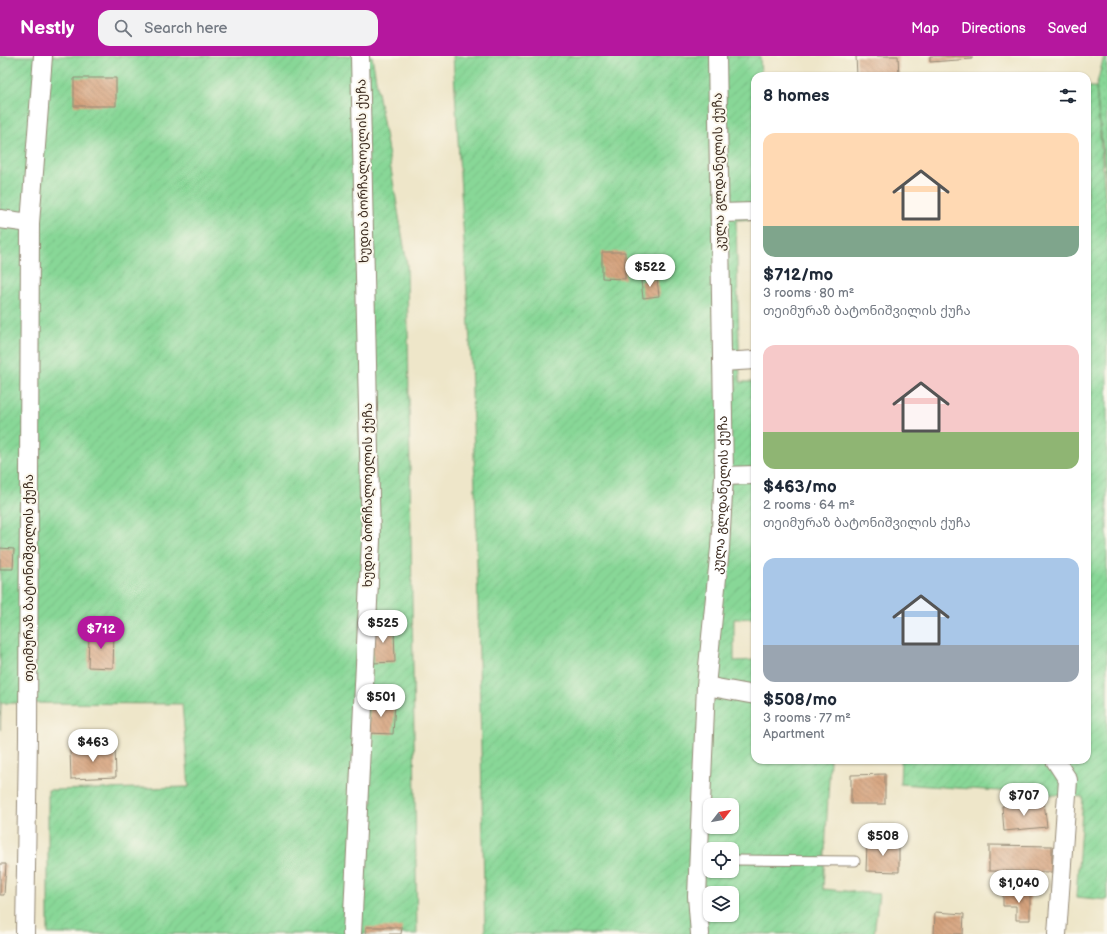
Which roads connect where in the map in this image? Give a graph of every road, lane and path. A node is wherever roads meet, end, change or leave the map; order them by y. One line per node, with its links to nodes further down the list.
1 (43, 56): 7 (street, თეიმურაზ ბატონიშვილის ქუჩა)
2 (360, 56): 20 (street, ხუდია ბორჩალოელის ქუჩა)
3 (717, 56): 5 (street, კულა გლდანელის ქუჩა)
4 (751, 212): 5 (street)
5 (720, 213): 9 (street, კულა გლდანელის ქუჩა)
6 (0, 219): 7 (street)
7 (30, 223): 19 (street, თეიმურაზ ბატონიშვილის ქუჩა)
8 (751, 360): 9 (street)
9 (722, 362): 11 (street, კულა გლდანელის ქუჩა)
10 (751, 475): 11 (street)
11 (724, 476): 12 (street, კულა გლდანელის ქუჩა)
12 (706, 686): 13 (street); 15 (street, კულა გლდანელის ქუჩა)
13 (751, 694)
14 (1058, 764): 22 (street)
15 (704, 842)
16 (739, 860): 17 (lane)
17 (855, 861)
18 (703, 864): 21 (street, კულა გლდანელის ქუჩა)
19 (25, 934)
20 (352, 934)
21 (700, 934)
22 (1057, 934)

